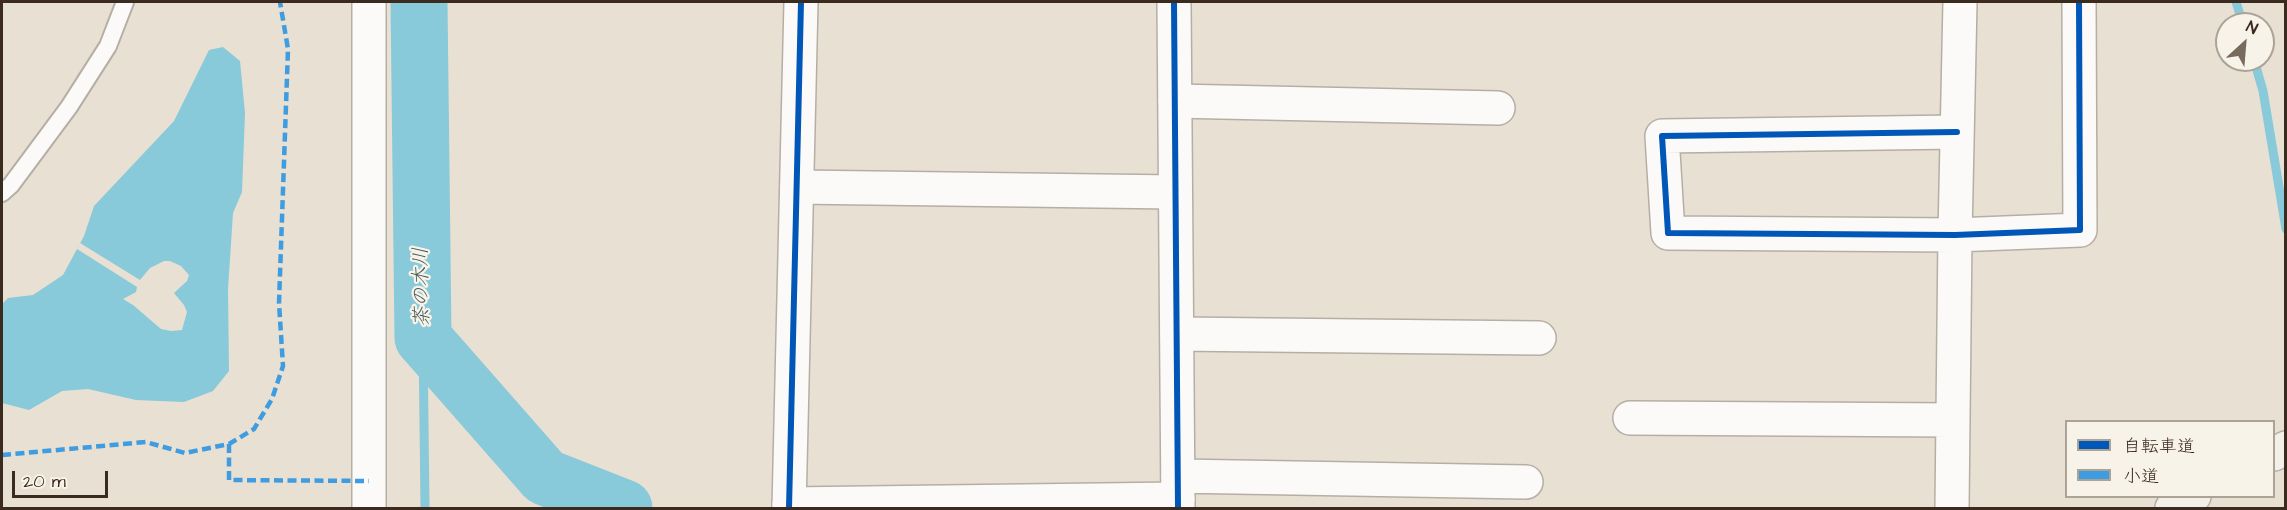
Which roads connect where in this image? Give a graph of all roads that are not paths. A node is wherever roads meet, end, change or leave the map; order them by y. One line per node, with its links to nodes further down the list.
1 (125, 2): 12 (lane)
2 (369, 2): 22 (street)
3 (801, 2): 10 (street)
4 (1174, 2): 7 (street)
5 (1960, 2): 9 (street)
6 (2079, 2): 13 (street)
7 (1175, 101): 8 (street); 11 (street)
8 (1498, 108)
9 (1957, 132): 13 (street); 13 (street)
10 (797, 187): 11 (street); 21 (street)
11 (1175, 192): 14 (street)
12 (2, 194)
13 (1955, 235): 17 (street)
14 (1177, 334): 15 (street); 19 (street)
15 (1539, 338)
16 (1630, 418): 17 (street)
17 (1953, 420): 23 (street)
18 (1526, 482): 19 (street)
19 (1178, 495): 21 (street)
20 (2190, 498): 24 (main road)
21 (789, 506)
22 (369, 508)
23 (1952, 508)
24 (2172, 508)

